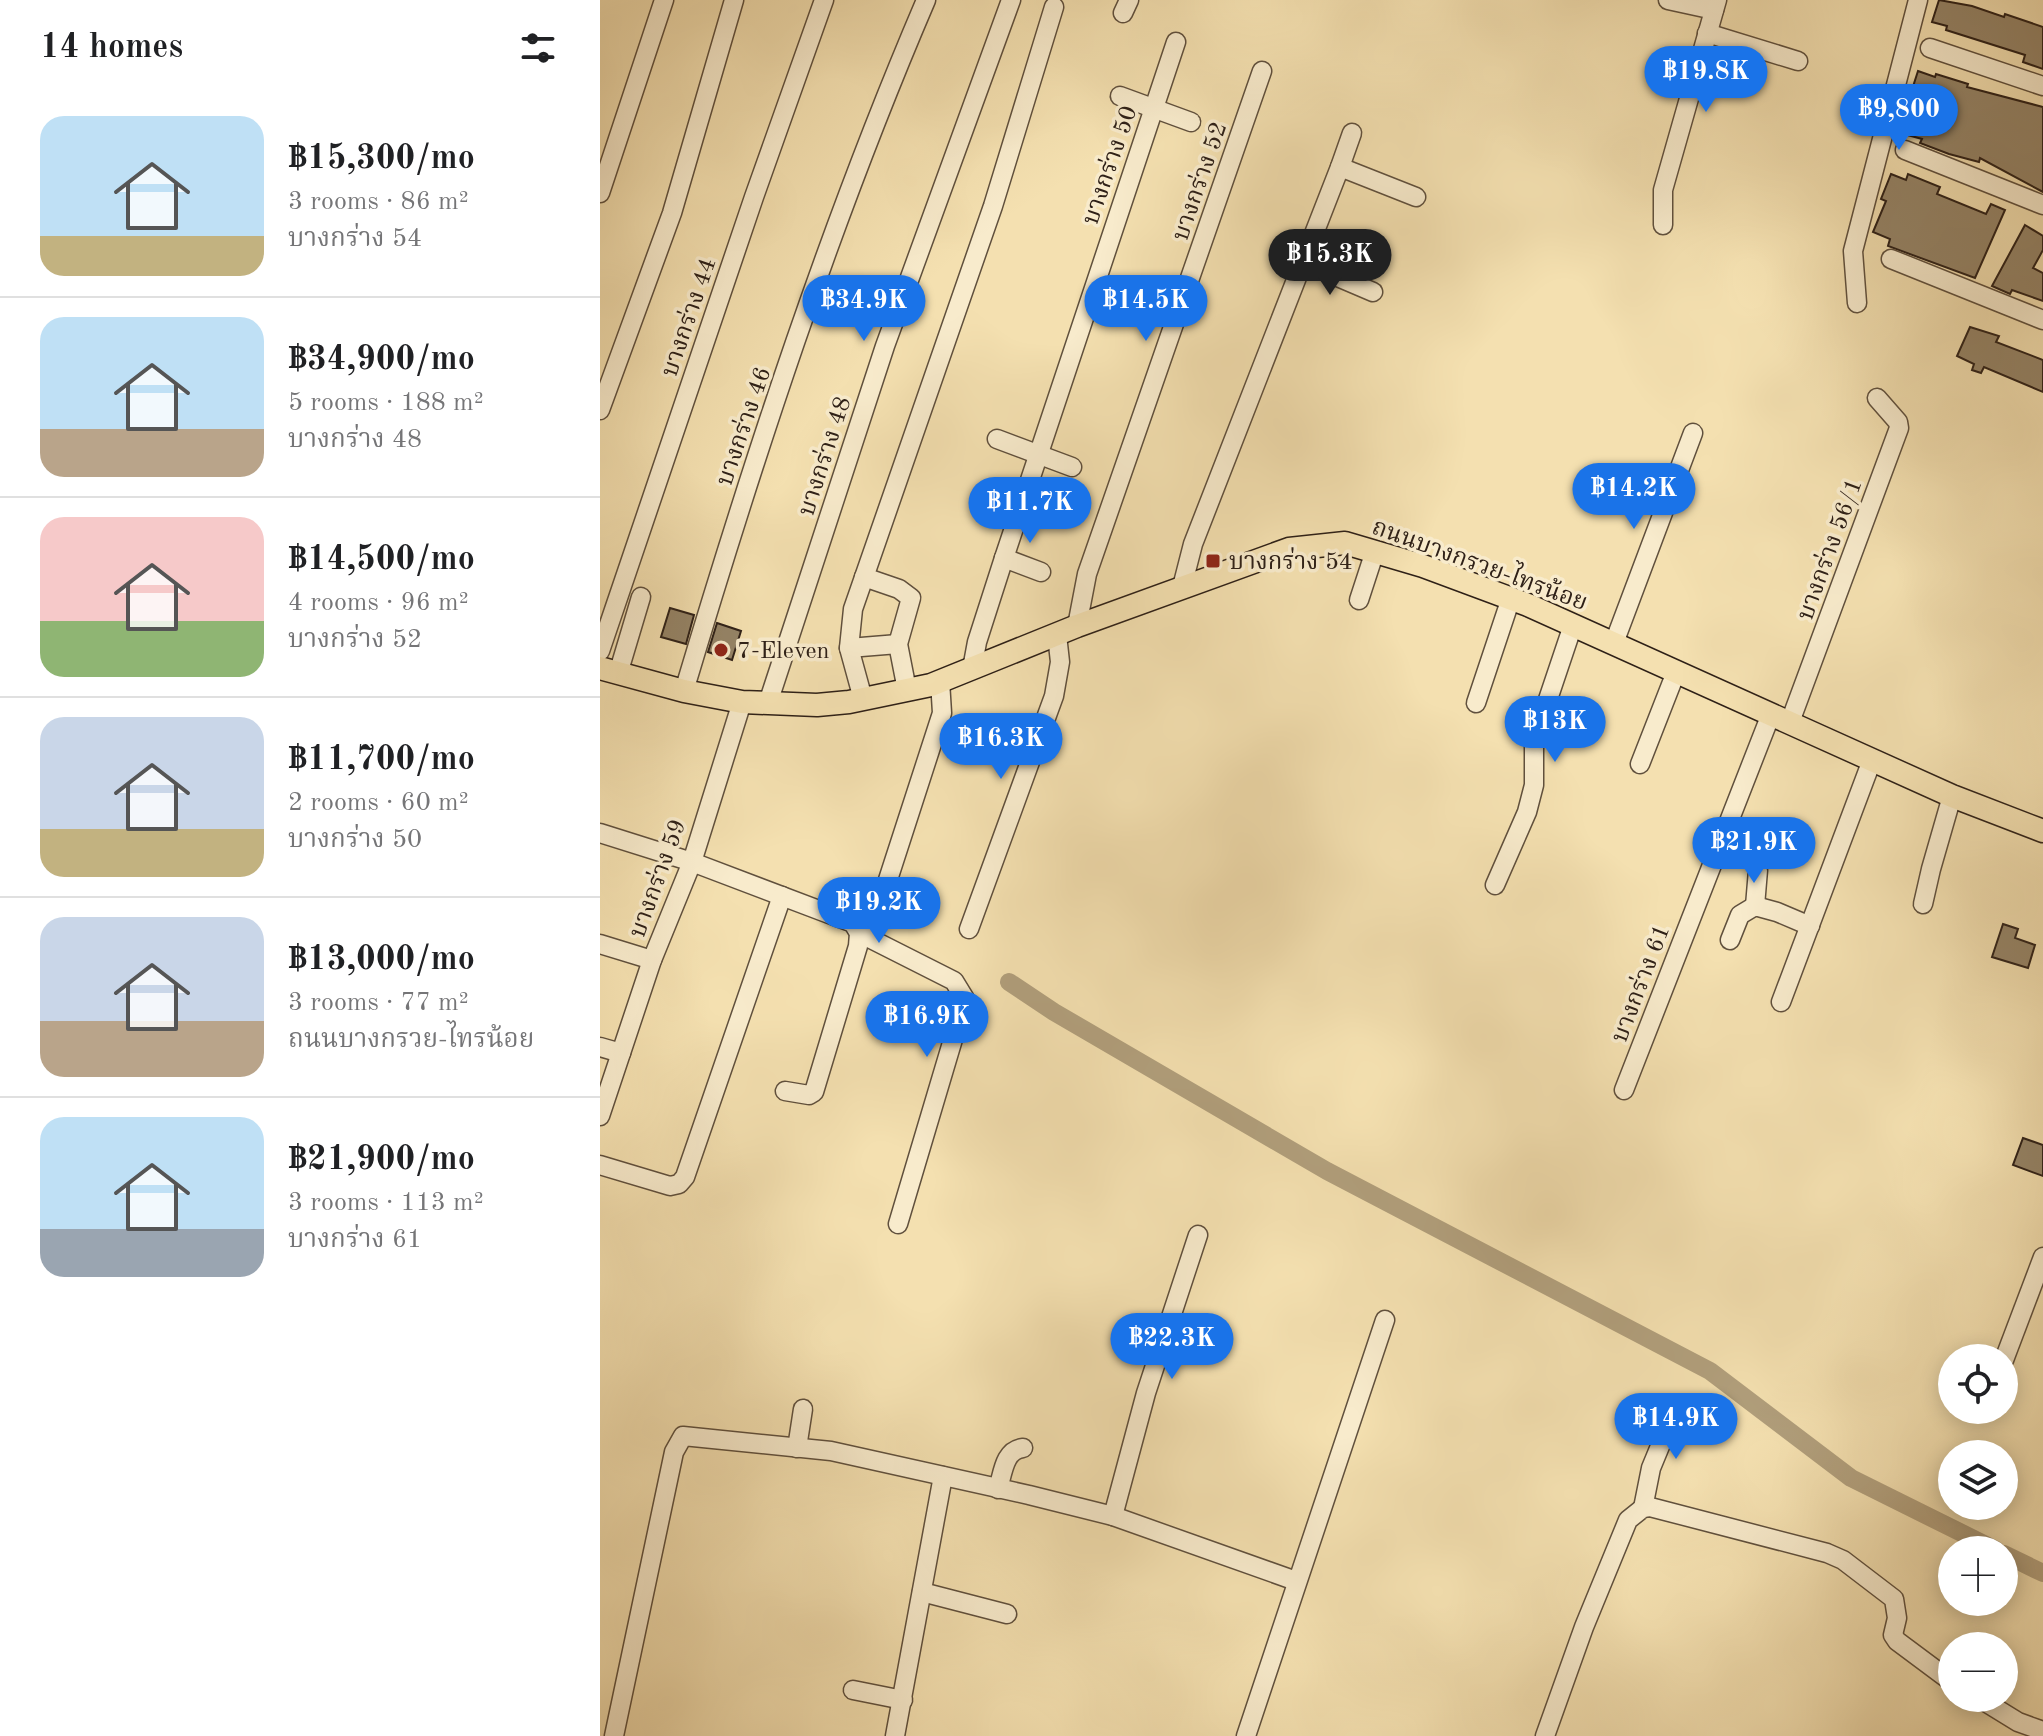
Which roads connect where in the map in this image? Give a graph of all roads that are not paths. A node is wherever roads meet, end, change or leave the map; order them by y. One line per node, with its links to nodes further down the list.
1 (664, 0): 22 (street)
2 (734, 0): 32 (street)
3 (824, 0): 50 (street, บางกร่าง 44)
4 (926, 0): 56 (street, บางกร่าง 46)
5 (1011, 0): 59 (street, บางกร่าง 48)
6 (1668, 0): 8 (street)
7 (1918, 0): 29 (street)
8 (1715, 5): 10 (street)
9 (1054, 7): 40 (street)
10 (1707, 33): 13 (street); 25 (street)
11 (1176, 42): 17 (street, บางกร่าง 50)
12 (1930, 48): 15 (street)
13 (1798, 61)
14 (1262, 71): 46 (street, บางกร่าง 52)
15 (2043, 86)
16 (1120, 96): 17 (street)
17 (1154, 108): 18 (street); 35 (street, บางกร่าง 50)
18 (1191, 122)
19 (1352, 133): 21 (street)
20 (1905, 150): 24 (street)
21 (1340, 167): 23 (street); 27 (street)
22 (600, 193)
23 (1416, 197)
24 (2043, 205)
25 (1663, 225)
26 (1891, 259): 30 (street)
27 (1305, 263): 28 (street); 41 (street)
28 (1373, 292)
29 (1857, 303)
30 (2043, 320)
31 (1877, 398): 61 (street, บางกร่าง 56/1)
32 (600, 410)
33 (1693, 433): 47 (street)
34 (997, 439): 35 (street)
35 (1038, 455): 36 (street); 38 (street, บางกร่าง 50)
36 (1072, 467)
37 (1375, 551): 41 (main road, ถนนบางกรวย-ไทรน้อย); 43 (main road, ถนนบางกรวย-ไทรน้อย); 44 (street)
38 (1004, 558): 39 (street); 51 (street, บางกร่าง 50)
39 (1041, 572)
40 (864, 577): 48 (street); 49 (street)
41 (1182, 587): 46 (main road, ถนนบางกรวย-ไทรน้อย)
42 (641, 597): 52 (street)
43 (1511, 598): 45 (main road, ถนนบางกรวย-ไทรน้อย); 60 (street)
44 (1359, 600)
45 (1573, 625): 47 (main road, ถนนบางกรวย-ไทรน้อย); 69 (street)
46 (1067, 630): 51 (main road, ถนนบางกรวย-ไทรน้อย); 75 (street, บางกร่าง 52)
47 (1614, 643): 53 (main road, ถนนบางกรวย-ไทรน้อย)
48 (898, 644): 49 (street); 55 (street)
49 (849, 648): 57 (street)
50 (600, 651)
51 (972, 669): 54 (main road, ถนนบางกรวย-ไทรน้อย)
52 (609, 671): 56 (main road, ถนนบางกรวย-ไทรน้อย)
53 (1676, 672): 61 (main road, ถนนบางกรวย-ไทรน้อย); 63 (street)
54 (940, 681): 55 (main road, ถนนบางกรวย-ไทรน้อย); 70 (street)
55 (907, 690): 57 (main road, ถนนบางกรวย-ไทรน้อย)
56 (684, 691): 58 (main road, ถนนบางกรวย-ไทรน้อย)
57 (863, 699): 59 (main road, ถนนบางกรวย-ไทรน้อย)
58 (742, 702): 59 (main road, ถนนบางกรวย-ไทรน้อย); 67 (street, บางกร่าง 59)
59 (768, 703)
60 (1476, 703)
61 (1781, 718): 62 (main road, ถนนบางกรวย-ไทรน้อย); 83 (street, บางกร่าง 61)
62 (1872, 760): 64 (main road, ถนนบางกรวย-ไทรน้อย); 74 (street)
63 (1640, 764)
64 (1952, 796): 65 (main road, ถนนบางกรวย-ไทรน้อย); 72 (street)
65 (2043, 831)
66 (600, 833): 67 (street)
67 (692, 862): 71 (street); 79 (street, บางกร่าง 59)
68 (1758, 870): 73 (street)
69 (1495, 885)
70 (885, 889)
71 (782, 896): 76 (street); 86 (street)
72 (1923, 904)
73 (1755, 906): 74 (street); 77 (street)
74 (1810, 926): 80 (street)
75 (969, 929)
76 (859, 933): 84 (street); 87 (street)
77 (1730, 940)
78 (600, 944): 79 (street)
79 (652, 960): 82 (street, บางกร่าง 59)
80 (1781, 1002)
81 (600, 1047): 82 (street)
82 (621, 1053): 85 (street, บางกร่าง 59)
83 (1624, 1090)
84 (785, 1091)
85 (600, 1116)
86 (600, 1165)
87 (898, 1224)
88 (1198, 1235): 99 (street)
89 (2043, 1257): 91 (street)
90 (1385, 1320): 100 (street)
91 (2010, 1344)
92 (1677, 1405): 98 (street)
93 (803, 1409): 94 (street)
94 (797, 1448): 96 (street); 108 (street)
95 (1023, 1448): 97 (street)
96 (943, 1476): 97 (street); 101 (street)
97 (998, 1489): 99 (street)
98 (1643, 1508): 103 (street); 111 (street)
99 (1113, 1516): 100 (street)
100 (1296, 1581): 110 (street)
101 (922, 1592): 102 (street); 105 (street)
102 (1007, 1614)
103 (1938, 1672)
104 (853, 1690): 105 (street)
105 (903, 1700): 109 (street)
106 (2002, 1712): 107 (street)
107 (2043, 1731)
108 (614, 1736)
109 (895, 1736)
110 (1246, 1736)
111 (1545, 1736)

